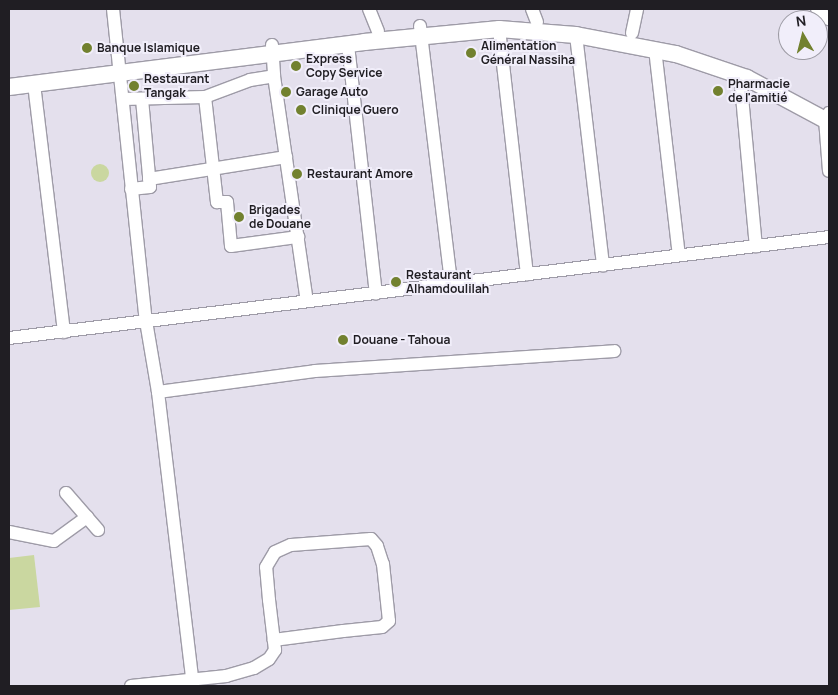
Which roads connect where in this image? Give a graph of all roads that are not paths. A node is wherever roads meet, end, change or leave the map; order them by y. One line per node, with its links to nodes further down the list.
1 (113, 9): 15 (street)
2 (369, 9): 8 (street)
3 (637, 9): 10 (street)
4 (817, 9): 6 (street)
5 (534, 16): 9 (main road); 10 (main road)
6 (829, 19)
7 (500, 29): 9 (main road); 11 (main road); 35 (street)
8 (378, 31): 9 (main road); 14 (main road)
9 (420, 31): 12 (main road); 36 (street)
10 (632, 33): 24 (main road)
11 (576, 35): 13 (main road); 34 (street)
12 (348, 45): 14 (main road); 37 (street)
13 (655, 49): 16 (main road); 33 (street)
14 (272, 50): 15 (main road); 17 (street)
15 (120, 69): 18 (main road); 19 (main road); 22 (street)
16 (740, 75): 24 (main road); 32 (street)
17 (274, 76): 21 (street); 25 (street)
18 (9, 77)
19 (34, 84): 20 (main road); 40 (street)
20 (9, 87)
21 (206, 97): 23 (street); 26 (street)
22 (123, 99): 23 (street); 29 (street)
23 (142, 99): 28 (street)
24 (828, 116): 27 (street)
25 (286, 157): 26 (street); 30 (street)
26 (213, 169): 28 (street); 30 (street)
27 (829, 171)
28 (149, 179): 29 (street)
29 (130, 189): 39 (street)
30 (298, 237): 38 (street)
31 (829, 237): 32 (street)
32 (756, 246): 33 (street)
33 (678, 256): 34 (street)
34 (603, 265): 35 (street)
35 (527, 274): 36 (street)
36 (451, 284): 37 (street)
37 (376, 293): 38 (street)
38 (308, 302): 39 (street)
39 (146, 322): 40 (street); 43 (street)
40 (64, 332): 41 (street)
41 (9, 338)
42 (614, 351): 43 (street)
43 (158, 392): 49 (street)
44 (66, 493): 45 (street)
45 (87, 517): 46 (street); 47 (street)
46 (98, 530)
47 (9, 532)
48 (274, 640): 49 (street)
49 (192, 682): 50 (street)
50 (131, 686)

